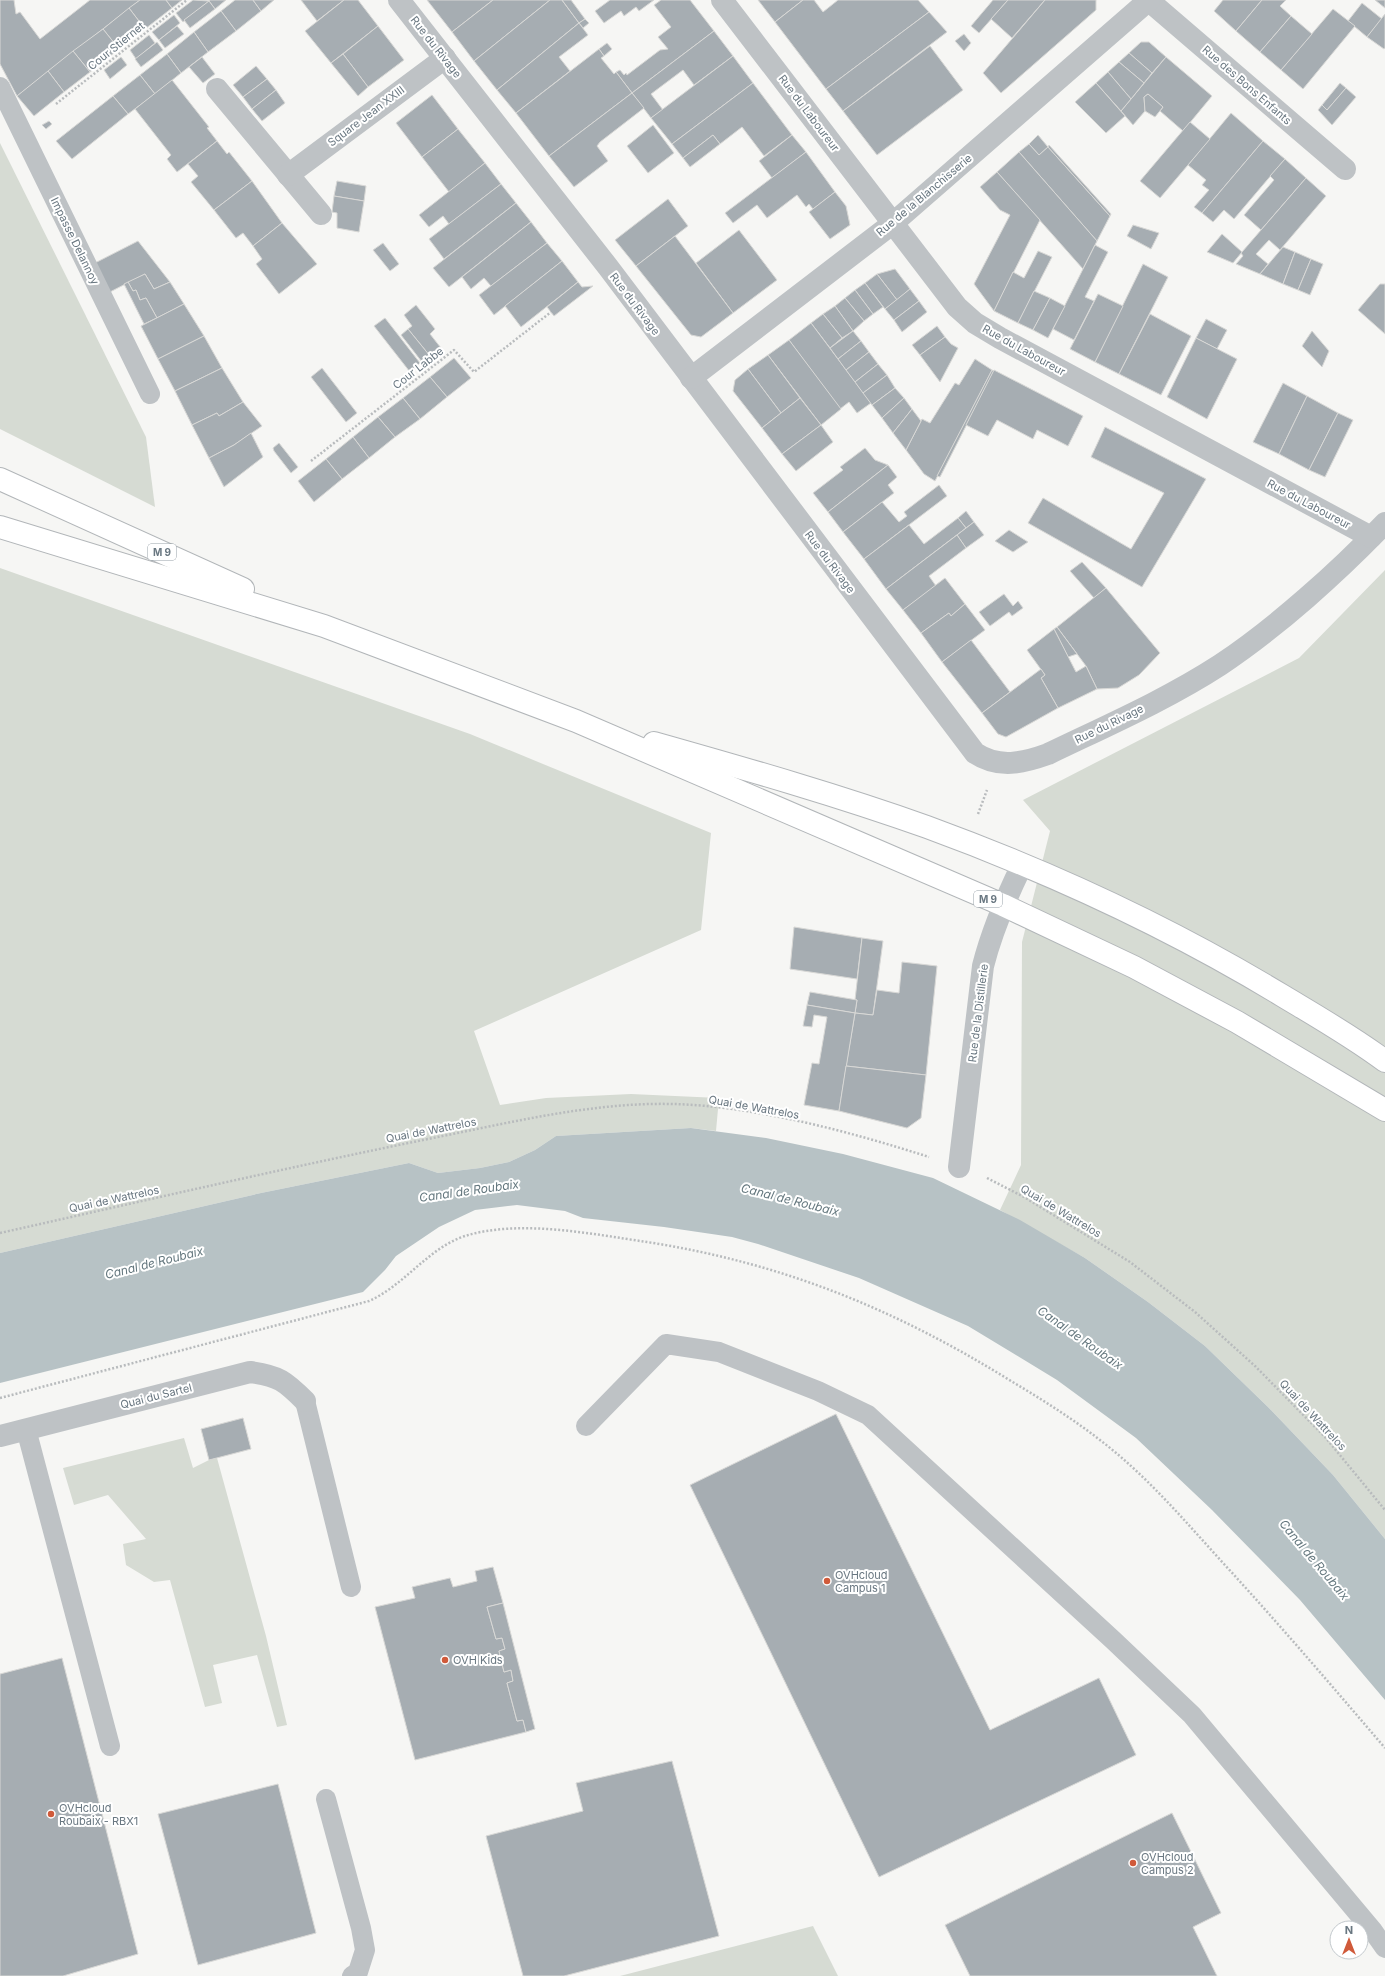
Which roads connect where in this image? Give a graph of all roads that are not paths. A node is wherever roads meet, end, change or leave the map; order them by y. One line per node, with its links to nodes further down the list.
1 (399, 0): 4 (street, Rue du Rivage)
2 (722, 0): 10 (street, Rue du Laboureur)
3 (1149, 0): 7 (street, Rue des Bons Enfants); 10 (street, Rue de la Blanchisserie)
4 (445, 58): 8 (street, Square Jean XXIII); 11 (street, Rue du Rivage)
5 (0, 87): 12 (lane, Impasse Delannoy)
6 (217, 89): 8 (street)
7 (1345, 169)
8 (288, 174): 9 (street)
9 (321, 214)
10 (892, 224): 11 (street, Rue de la Blanchisserie); 15 (street, Rue du Laboureur)
11 (691, 378): 15 (street, Rue du Rivage)
12 (150, 394)
13 (0, 479): 16 (main road, M 9)
14 (0, 527): 16 (main road, M 9)
15 (1378, 530)
16 (324, 626): 17 (main road, M 9)
17 (576, 721): 18 (main road, M 9); 19 (main road, M 9)
18 (1022, 865): 19 (street, Rue de la Distillerie); 20 (main road, M 9)
19 (1003, 906): 21 (main road, M 9); 22 (street, Rue de la Distillerie)
20 (1385, 1061)
21 (1385, 1110)
22 (960, 1167)
23 (306, 1401): 25 (street, Quai du Sartel); 27 (lane)
24 (586, 1426): 30 (lane)
25 (26, 1429): 26 (street, Quai du Sartel); 28 (lane)
26 (0, 1436)
27 (351, 1587)
28 (110, 1746)
29 (326, 1799): 31 (lane)
30 (1385, 1948)
31 (352, 1976)

